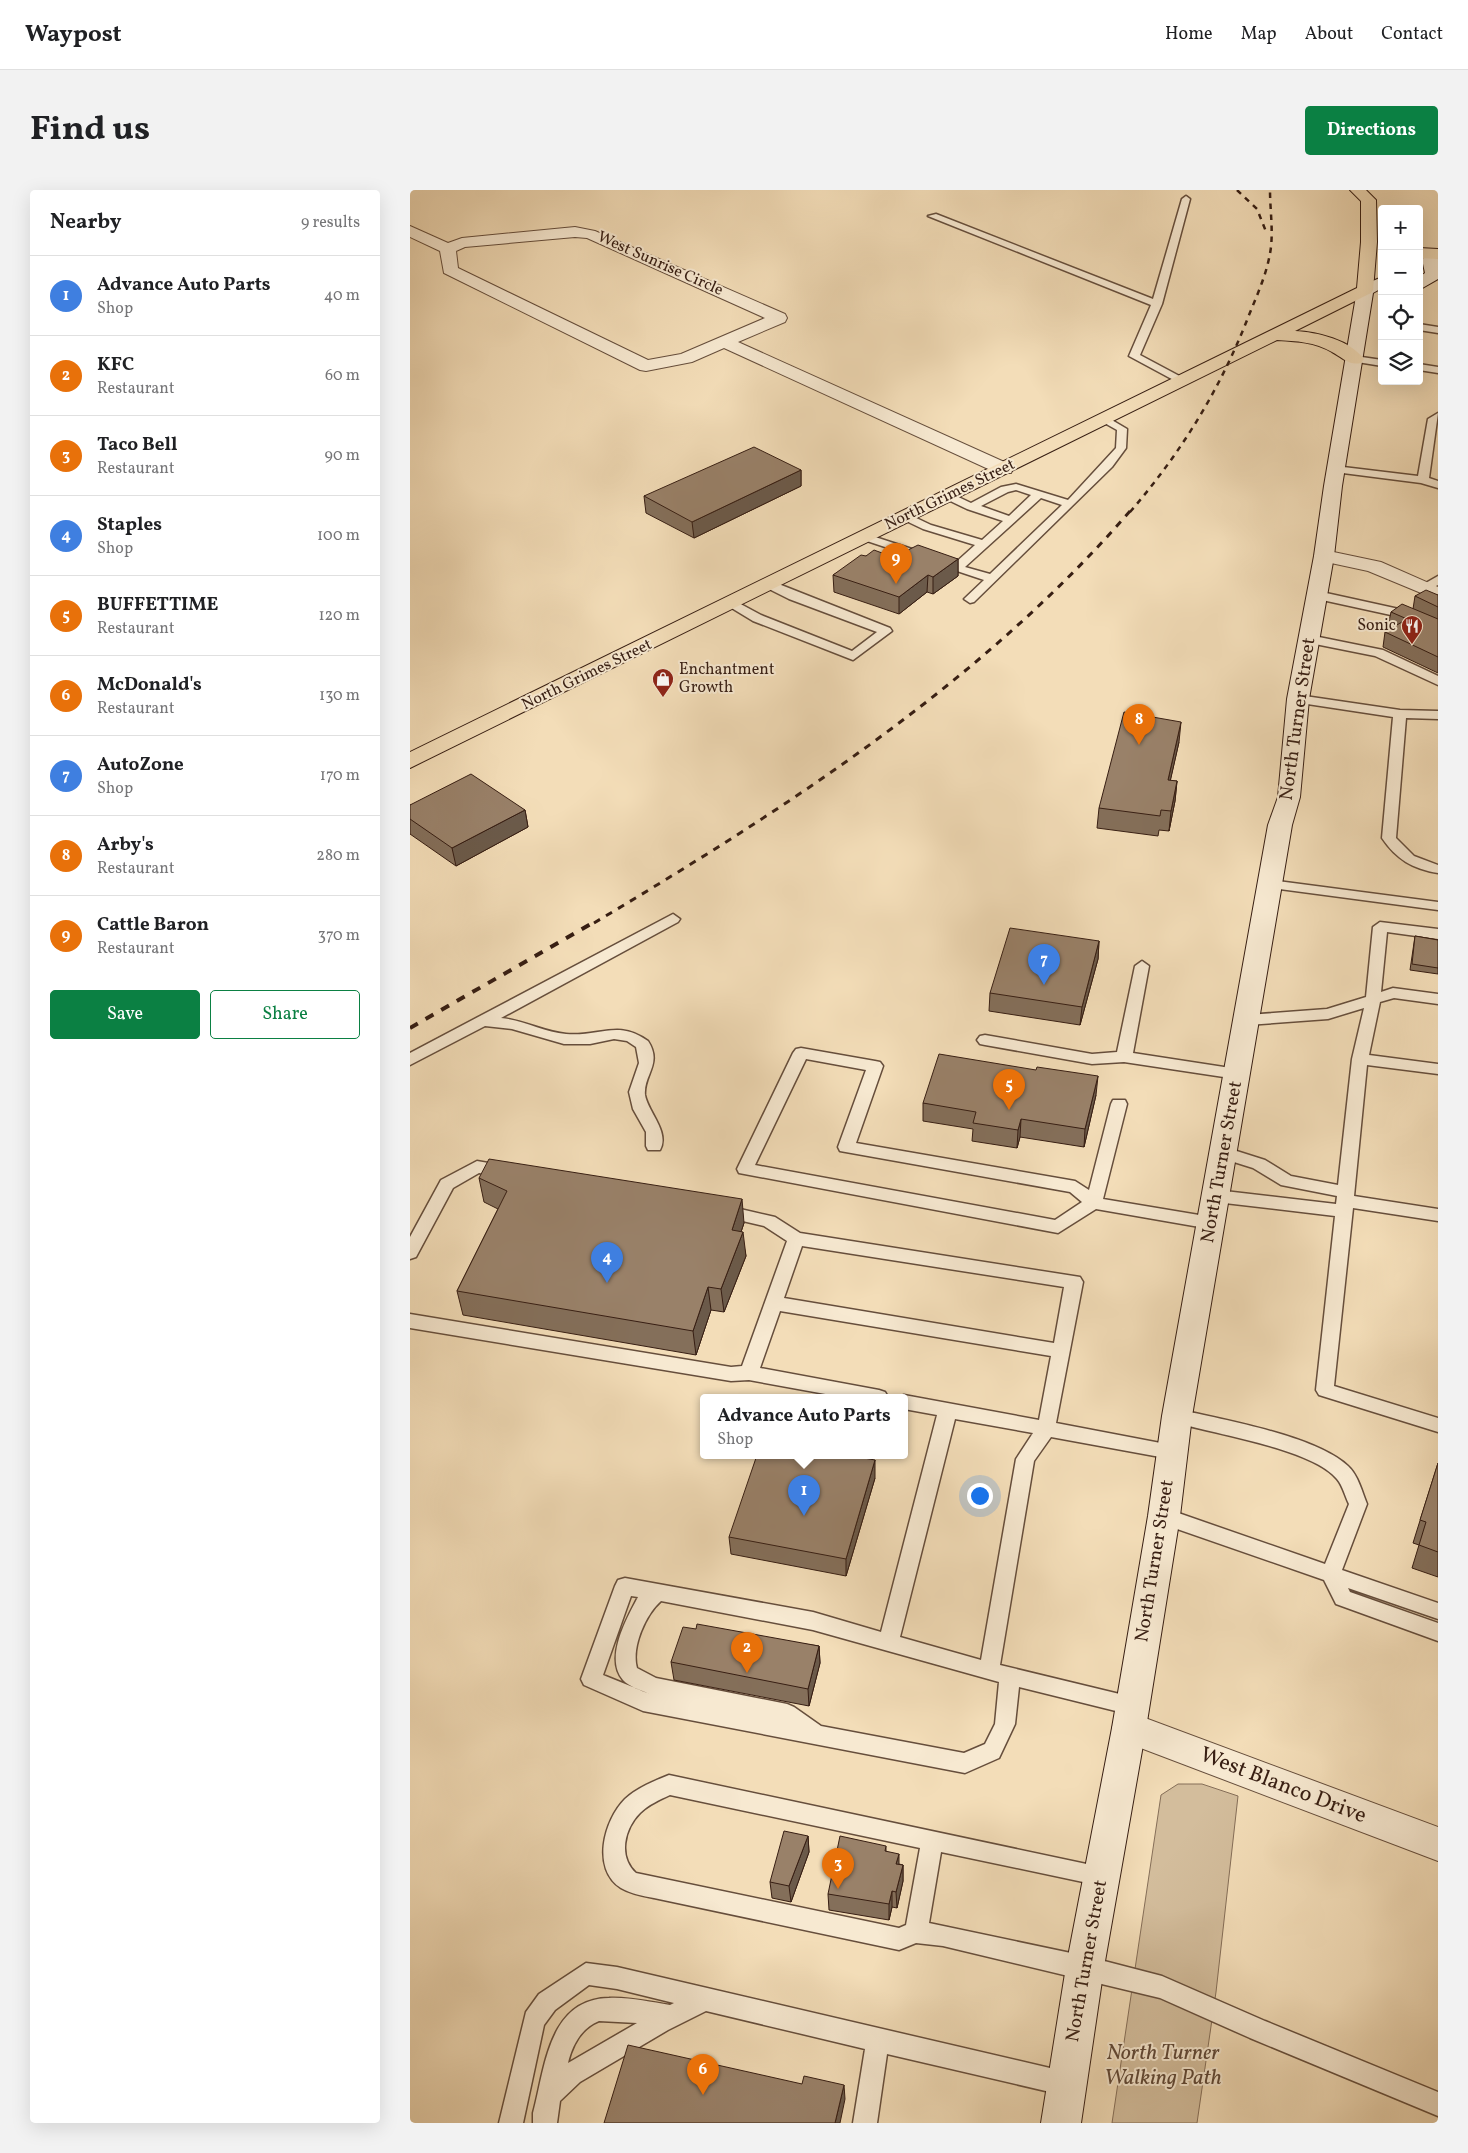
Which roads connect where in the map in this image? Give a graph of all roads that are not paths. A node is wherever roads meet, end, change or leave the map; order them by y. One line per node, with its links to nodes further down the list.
1 (1368, 193): 5 (main road, North Turner Street)
2 (1186, 199): 10 (lane)
3 (933, 216): 10 (lane)
4 (410, 231): 6 (main road)
5 (1375, 244): 9 (main road, North Turner Street)
6 (448, 249): 14 (main road, West Sunrise Circle); 14 (main road, West Sunrise Circle)
7 (1429, 257): 8 (main road)
8 (1423, 282)
9 (1373, 286): 13 (main road, North Grimes Street); 15 (main road, North Turner Street)
10 (1157, 304): 19 (lane)
11 (1423, 328): 12 (lane)
12 (1438, 330)
13 (1276, 335): 15 (main road); 19 (main road, North Grimes Street)
14 (725, 342): 22 (main road)
15 (1362, 343): 16 (lane); 23 (main road, North Turner Street)
16 (1378, 359)
17 (1423, 368): 18 (lane)
18 (1438, 370)
19 (1181, 382): 21 (main road, North Grimes Street)
20 (1438, 416): 24 (lane)
21 (1105, 419): 22 (main road, North Grimes Street); 28 (lane)
22 (1004, 468): 27 (main road, North Grimes Street)
23 (1335, 469): 24 (lane); 34 (main road, North Turner Street)
24 (1423, 480): 25 (lane)
25 (1438, 485)
26 (1039, 494): 28 (lane); 29 (lane); 31 (lane)
27 (948, 496): 29 (lane); 30 (main road, North Grimes Street)
28 (1070, 504): 36 (lane)
29 (971, 507): 31 (lane)
30 (906, 517): 32 (main road, North Grimes Street); 33 (lane)
31 (1011, 520): 33 (lane)
32 (865, 537): 35 (lane); 37 (main road, North Grimes Street)
33 (984, 544): 35 (lane)
34 (1324, 556): 38 (main road); 39 (main road, North Turner Street)
35 (957, 568): 36 (lane)
36 (992, 578): 40 (lane)
37 (771, 584): 41 (main road, North Grimes Street); 41 (lane)
38 (1433, 587)
39 (1317, 595): 42 (lane); 43 (main road, North Turner Street)
40 (970, 599)
41 (731, 604): 48 (main road, North Grimes Street)
42 (1438, 630)
43 (1309, 639): 44 (lane); 45 (main road, North Turner Street)
44 (1438, 681)
45 (1298, 699): 46 (lane); 50 (main road, North Turner Street)
46 (1400, 714): 47 (lane); 49 (lane)
47 (1437, 715)
48 (410, 760)
49 (1438, 868)
50 (1270, 884): 51 (lane); 57 (main road, North Turner Street)
51 (1438, 906)
52 (674, 919): 58 (lane)
53 (1438, 934): 56 (lane)
54 (1142, 966): 60 (lane)
55 (1438, 999): 56 (lane)
56 (1373, 1001): 57 (lane); 61 (lane)
57 (1247, 1020): 64 (main road, North Turner Street)
58 (484, 1021): 62 (lane); 66 (lane)
59 (985, 1040): 60 (lane)
60 (1124, 1057): 64 (lane)
61 (1360, 1059): 63 (lane); 70 (lane)
62 (410, 1060)
63 (1438, 1069)
64 (1237, 1074): 67 (main road, North Turner Street)
65 (1120, 1104): 71 (lane)
66 (654, 1146)
67 (1224, 1153): 69 (main road, North Turner Street); 70 (lane)
68 (525, 1174): 76 (lane)
69 (1216, 1196): 70 (lane); 74 (main road, North Turner Street)
70 (1345, 1202): 73 (lane); 85 (lane)
71 (1093, 1203): 71 (lane); 74 (lane)
72 (703, 1207): 75 (lane)
73 (1438, 1215)
74 (1211, 1223): 84 (main road, North Turner Street)
75 (796, 1239): 77 (lane); 79 (lane)
76 (410, 1253)
77 (774, 1303): 79 (lane); 80 (lane)
78 (410, 1321): 80 (lane)
79 (1060, 1351): 86 (lane)
80 (749, 1373): 81 (lane)
81 (863, 1394)
82 (908, 1403): 83 (lane)
83 (948, 1410): 86 (lane); 93 (lane)
84 (1178, 1416): 87 (main road, North Turner Street); 89 (lane)
85 (1438, 1425)
86 (1046, 1429): 87 (lane); 94 (lane)
87 (1171, 1452): 88 (main road, North Turner Street)
88 (1164, 1516): 89 (lane); 96 (main road, North Turner Street)
89 (1331, 1574): 91 (lane); 92 (lane)
90 (658, 1592): 93 (lane); 97 (lane); 97 (lane)
91 (1438, 1611)
92 (1438, 1632)
93 (888, 1643): 94 (lane)
94 (990, 1671): 95 (lane)
95 (1010, 1676): 96 (lane); 97 (lane)
96 (1131, 1717): 100 (main road, West Blanco Drive); 101 (main road, North Turner Street)
97 (816, 1735)
98 (669, 1785): 99 (lane); 102 (lane)
99 (932, 1840): 101 (lane); 102 (lane)
100 (1438, 1844)
101 (1102, 1876): 103 (main road, North Turner Street)
102 (916, 1932): 103 (lane)
103 (1085, 1967): 107 (main road, North Turner Street); 109 (lane)
104 (706, 1999): 105 (lane); 106 (lane); 110 (lane)
105 (672, 2016): 108 (lane); 108 (lane)
106 (878, 2041): 107 (lane); 112 (lane)
107 (1067, 2084): 113 (main road, North Turner Street)
108 (550, 2094): 111 (lane)
109 (1438, 2104)
110 (511, 2123)
111 (546, 2123)
112 (865, 2123)
113 (1061, 2123)

